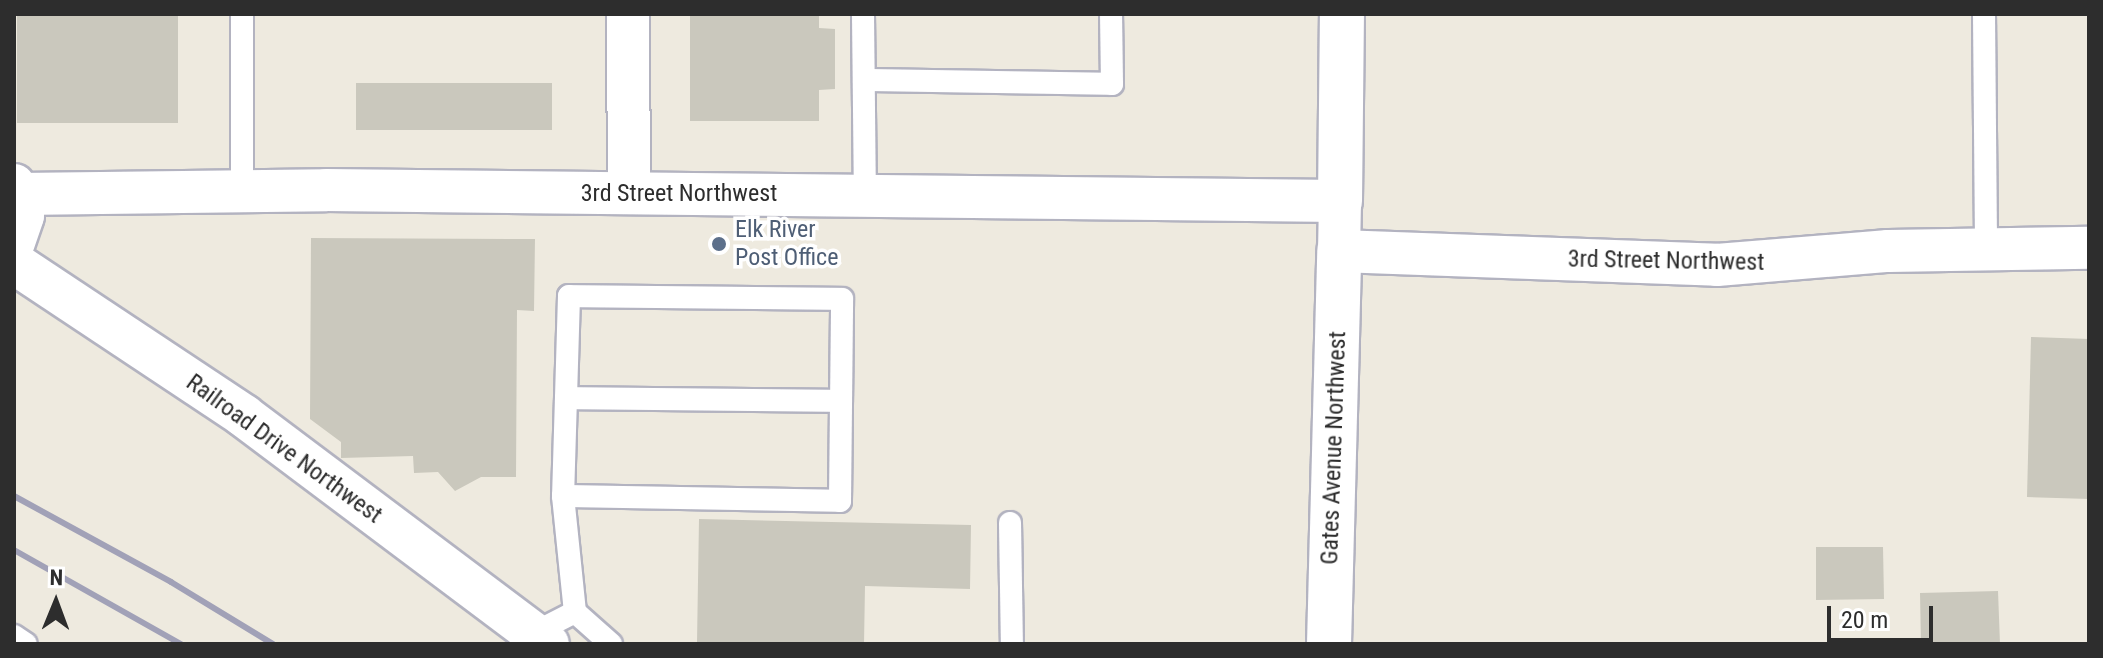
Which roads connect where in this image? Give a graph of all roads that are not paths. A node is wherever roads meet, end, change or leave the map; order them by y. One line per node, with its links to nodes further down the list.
1 (242, 14): 9 (lane)
2 (628, 14): 10 (street)
3 (863, 14): 7 (lane)
4 (1111, 14): 7 (lane)
5 (1342, 14): 12 (street)
6 (1984, 14): 14 (lane)
7 (864, 80): 11 (lane)
8 (17, 190): 9 (street, 3rd Street Northwest); 13 (street)
9 (242, 190): 10 (street, 3rd Street Northwest)
10 (629, 193): 11 (street, 3rd Street Northwest)
11 (865, 195): 12 (street, 3rd Street Northwest)
12 (1340, 201): 16 (street)
13 (14, 242)
14 (1986, 248): 15 (street, 3rd Street Northwest); 16 (street, 3rd Street Northwest)
15 (2089, 248)
16 (1339, 251): 28 (street, Gates Avenue Northwest)
17 (14, 263): 24 (street, Railroad Drive Northwest)
18 (566, 398): 19 (lane); 19 (lane); 20 (lane)
19 (841, 401): 20 (lane)
20 (563, 496): 22 (lane)
21 (1010, 523): 27 (lane)
22 (575, 612): 24 (lane); 26 (lane)
23 (14, 636): 25 (lane)
24 (541, 638)
25 (26, 644)
26 (611, 644)
27 (1012, 644)
28 (1329, 644)

